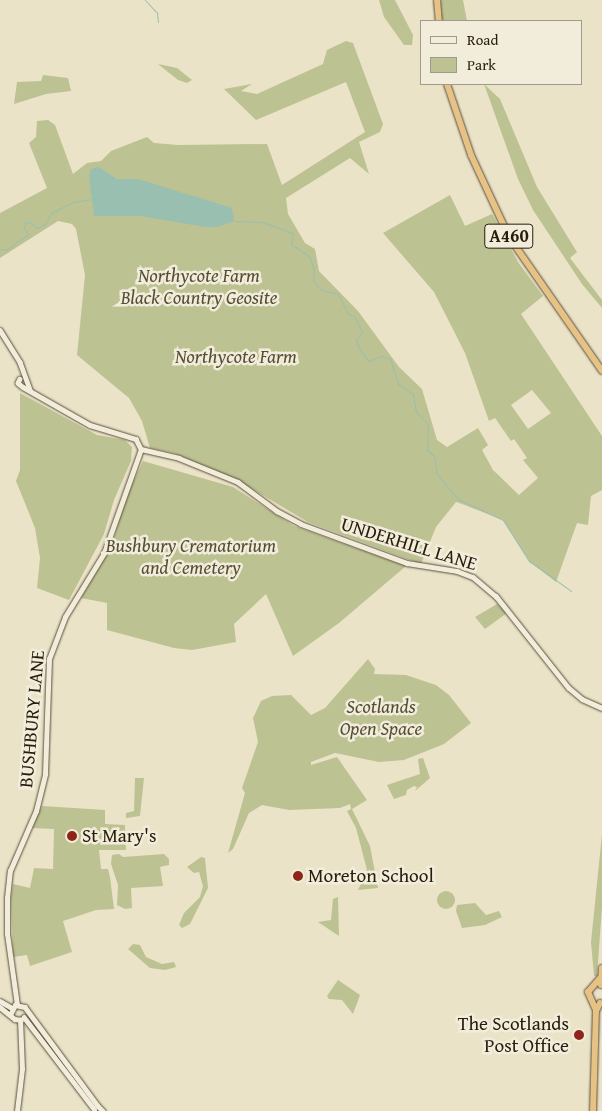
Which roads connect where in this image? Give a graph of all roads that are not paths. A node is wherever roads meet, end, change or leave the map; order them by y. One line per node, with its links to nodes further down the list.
1 (436, 0): 2 (highway)
2 (439, 20)
3 (447, 85): 5 (highway, A460)
4 (0, 330): 6 (street)
5 (602, 371)
6 (141, 449): 7 (street, UNDERHILL LANE); 16 (street, BUSHBURY LANE)
7 (602, 708)
8 (602, 968): 9 (highway)
9 (601, 977): 10 (highway); 11 (highway)
10 (592, 986): 11 (highway); 13 (highway)
11 (601, 986)
12 (0, 1001): 16 (street)
13 (592, 1002): 14 (highway); 17 (highway)
14 (601, 1003): 17 (highway)
15 (0, 1007): 16 (street)
16 (13, 1008): 18 (street); 18 (street)
17 (596, 1011): 22 (highway)
18 (23, 1017): 19 (street); 20 (street)
19 (95, 1109): 21 (street)
20 (17, 1111)
21 (103, 1111)
22 (593, 1111)

